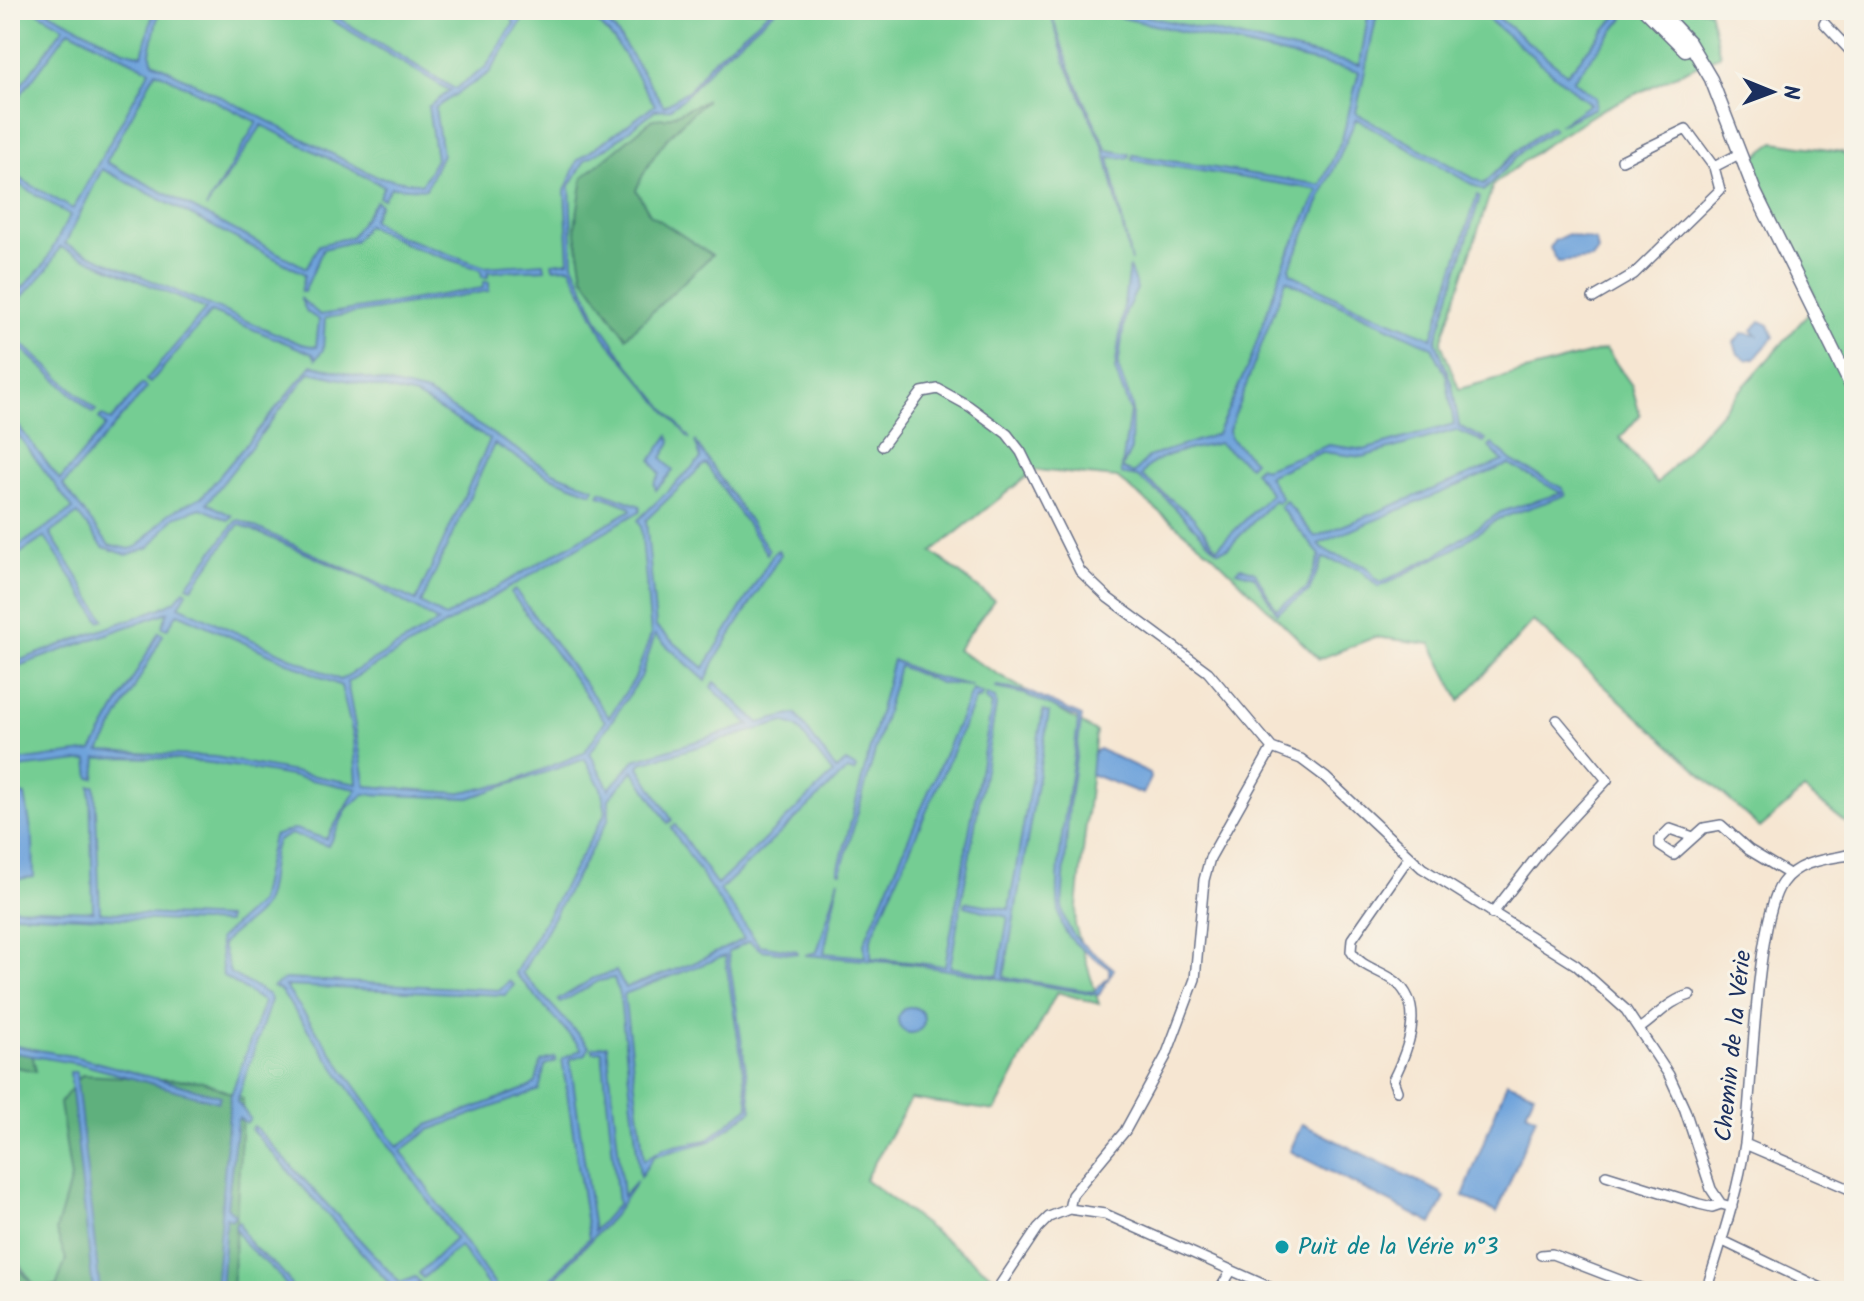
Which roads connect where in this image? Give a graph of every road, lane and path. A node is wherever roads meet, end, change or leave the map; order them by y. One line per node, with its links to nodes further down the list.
1 (1645, 10): 4 (main road)
2 (1659, 10): 4 (main road)
3 (1824, 23): 5 (street)
4 (1670, 28): 6 (main road)
5 (1854, 55)
6 (1739, 154): 8 (street); 10 (main road)
7 (1622, 160): 8 (street)
8 (1714, 167): 9 (street)
9 (1593, 298)
10 (1854, 392)
11 (882, 446): 13 (street)
12 (1557, 720): 18 (street)
13 (1272, 748): 16 (street); 27 (street)
14 (1693, 837): 17 (street)
15 (1854, 854): 17 (street)
16 (1409, 857): 18 (street); 21 (street)
17 (1789, 874): 22 (street, Chemin de la Vérie)
18 (1492, 914): 20 (street)
19 (1690, 995): 20 (street)
20 (1639, 1029): 25 (street)
21 (1397, 1091)
22 (1745, 1144): 24 (street); 26 (street, Chemin de la Vérie)
23 (1606, 1175): 25 (street)
24 (1854, 1191)
25 (1721, 1204): 26 (street)
26 (1732, 1207): 28 (street, Chemin de la Vérie)
27 (1069, 1209): 30 (street); 31 (street)
28 (1721, 1240): 35 (street, Chemin de la Vérie); 36 (street)
29 (1541, 1255): 34 (street)
30 (1231, 1271): 32 (street); 33 (street)
31 (996, 1291)
32 (1219, 1291)
33 (1278, 1291)
34 (1648, 1291)
35 (1706, 1291)
36 (1827, 1291)

